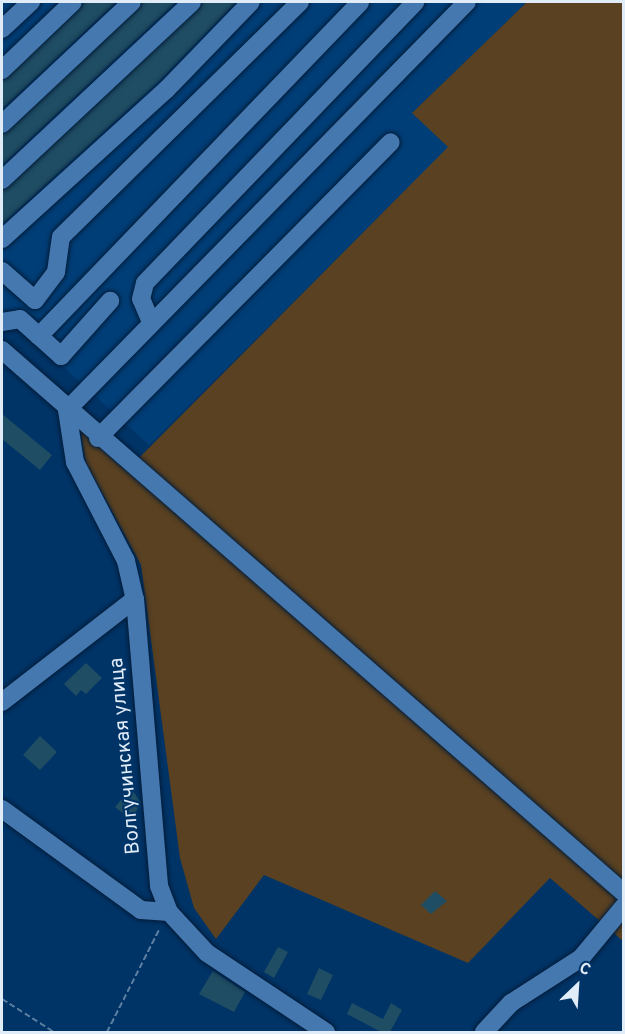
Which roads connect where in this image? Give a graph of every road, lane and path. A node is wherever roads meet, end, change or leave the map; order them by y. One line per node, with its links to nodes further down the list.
1 (31, 2): 10 (street)
2 (73, 2): 11 (street)
3 (132, 2): 12 (street)
4 (192, 2): 14 (street)
5 (251, 2): 15 (street)
6 (300, 2): 17 (street)
7 (360, 2): 22 (street)
8 (415, 2): 21 (street)
9 (467, 2): 21 (street)
10 (2, 30)
11 (2, 70)
12 (2, 124)
13 (391, 142): 25 (street)
14 (2, 180)
15 (2, 239)
16 (2, 271): 17 (street)
17 (35, 300): 19 (street)
18 (110, 301): 22 (street)
19 (20, 319): 20 (street); 22 (street)
20 (2, 322)
21 (151, 322): 24 (street)
22 (39, 336)
23 (2, 350): 24 (street)
24 (67, 410): 25 (street); 26 (street, Волгучинская улица)
25 (98, 438): 29 (street)
26 (135, 599): 27 (street); 31 (street, Волгучинская улица)
27 (2, 702)
28 (2, 809): 31 (street)
29 (624, 893)
30 (624, 906): 36 (street)
31 (169, 912): 34 (path); 35 (street, Волгучинская улица)
32 (2, 999): 33 (path)
33 (54, 1032)
34 (107, 1032)
35 (326, 1032)
36 (484, 1032)

